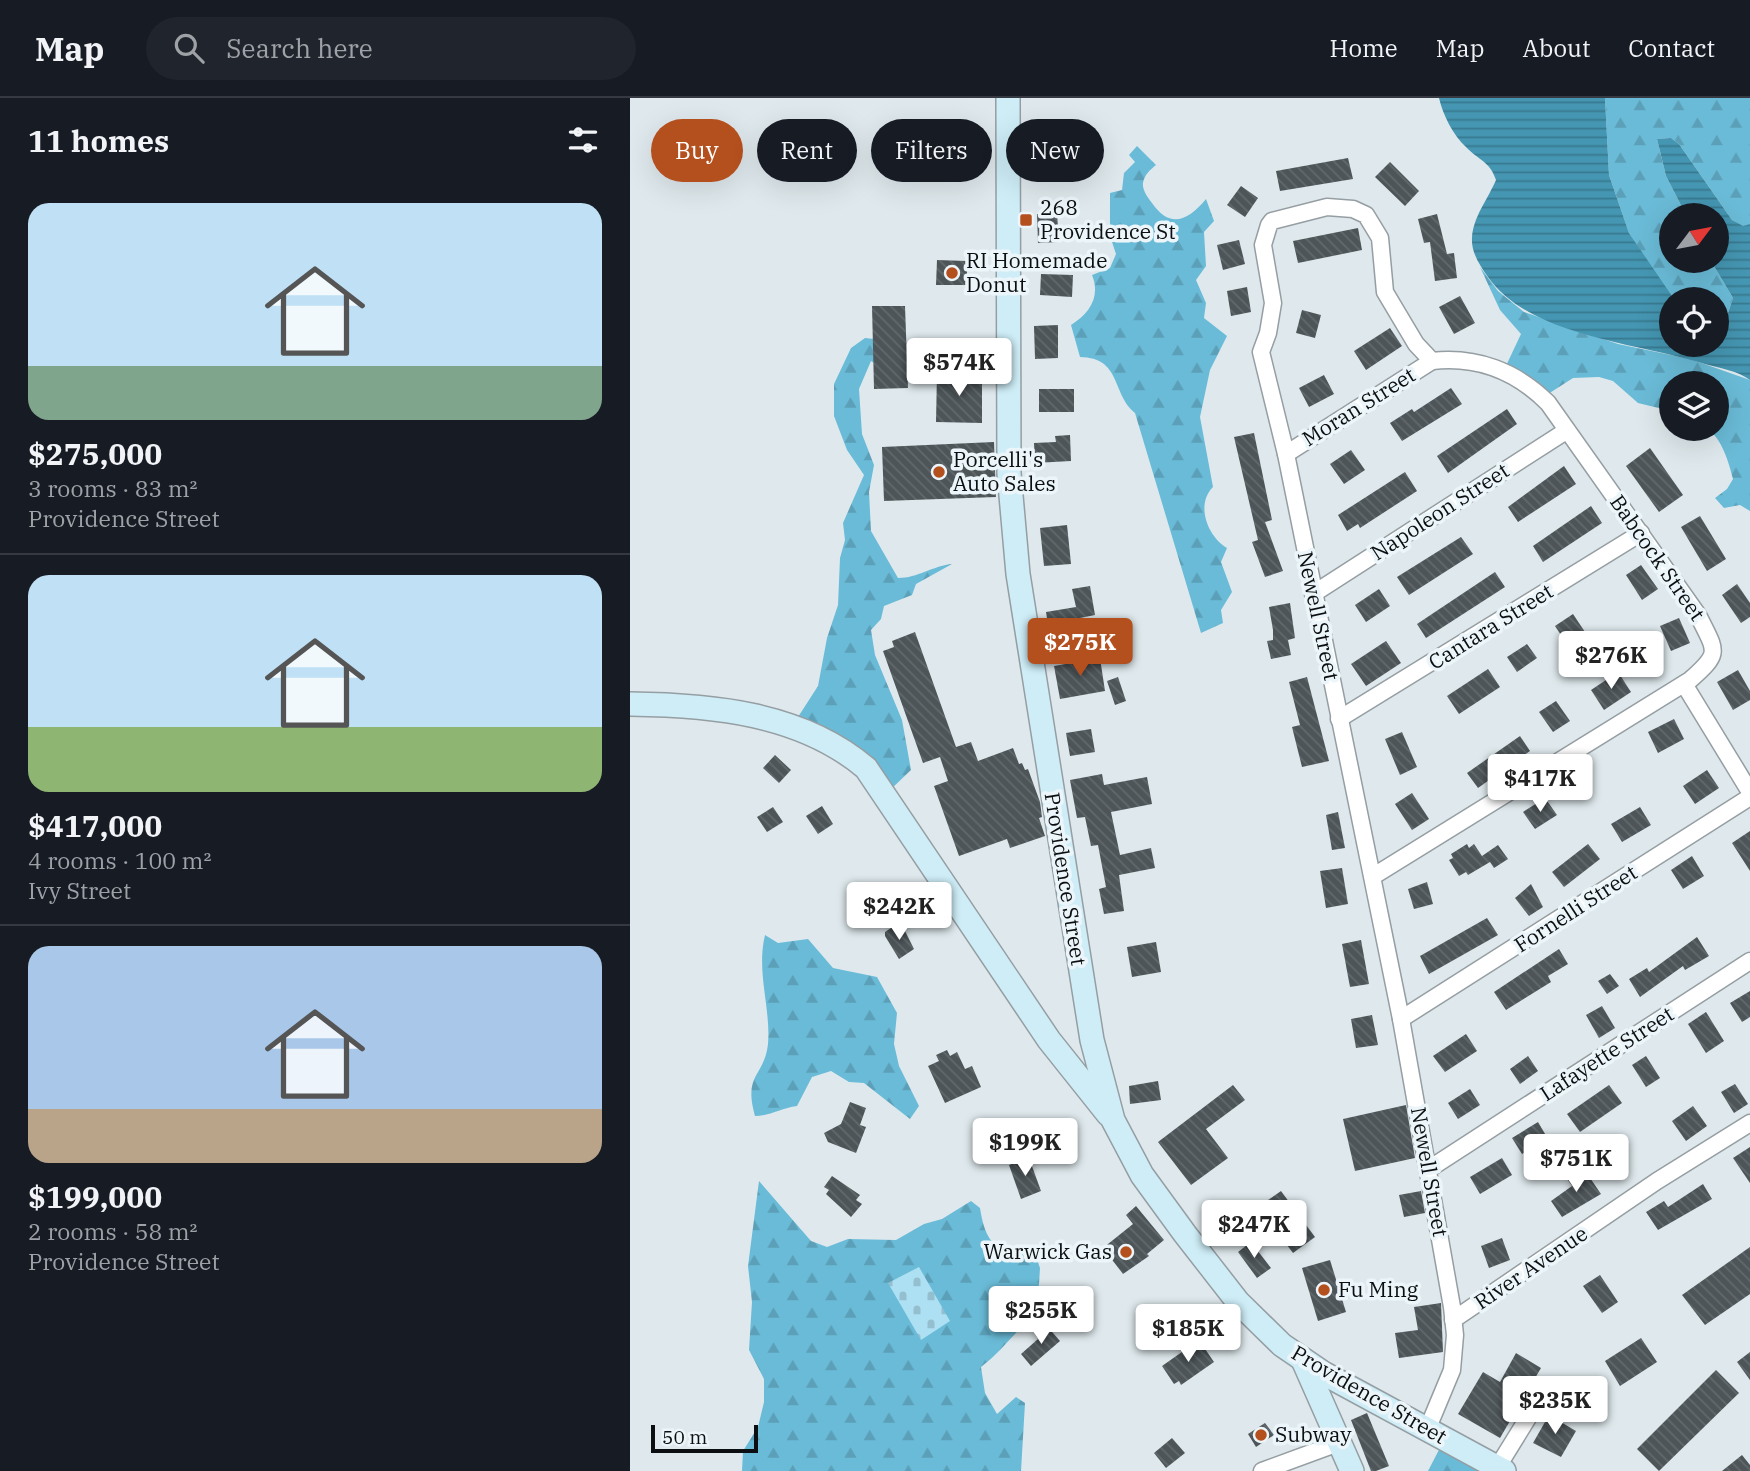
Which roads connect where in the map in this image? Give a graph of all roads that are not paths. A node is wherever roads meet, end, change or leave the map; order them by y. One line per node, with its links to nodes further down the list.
1 (1009, 98): 14 (main road, Providence Street)
2 (1432, 361): 3 (street); 4 (street, Moran Street); 4 (street, Newell Street)
3 (1566, 431): 5 (street, Babcock Street); 6 (street, Napoleon Street)
4 (1286, 454): 6 (street, Newell Street)
5 (1641, 533): 7 (street, Babcock Street); 9 (street, Cantara Street)
6 (1313, 594): 9 (street, Newell Street)
7 (1684, 684): 10 (street); 11 (street)
8 (630, 704): 14 (main road)
9 (1339, 719): 11 (street, Newell Street)
10 (1750, 795): 13 (street, Fornelli Street)
11 (1372, 877): 13 (street, Newell Street)
12 (1750, 961): 16 (street, Lafayette Street)
13 (1401, 1020): 16 (street, Newell Street)
14 (1113, 1120): 18 (main road, Providence Street)
15 (1750, 1124): 17 (street, River Avenue)
16 (1429, 1169): 17 (street, Newell Street)
17 (1453, 1320): 20 (street, Newell Street)
18 (1303, 1360): 20 (main road, Providence Street); 21 (main road)
19 (1538, 1399): 22 (street)
20 (1427, 1430): 22 (main road, Providence Street)
21 (1341, 1442): 23 (street); 24 (main road)
22 (1501, 1469)
23 (1262, 1471)
24 (1352, 1471)

